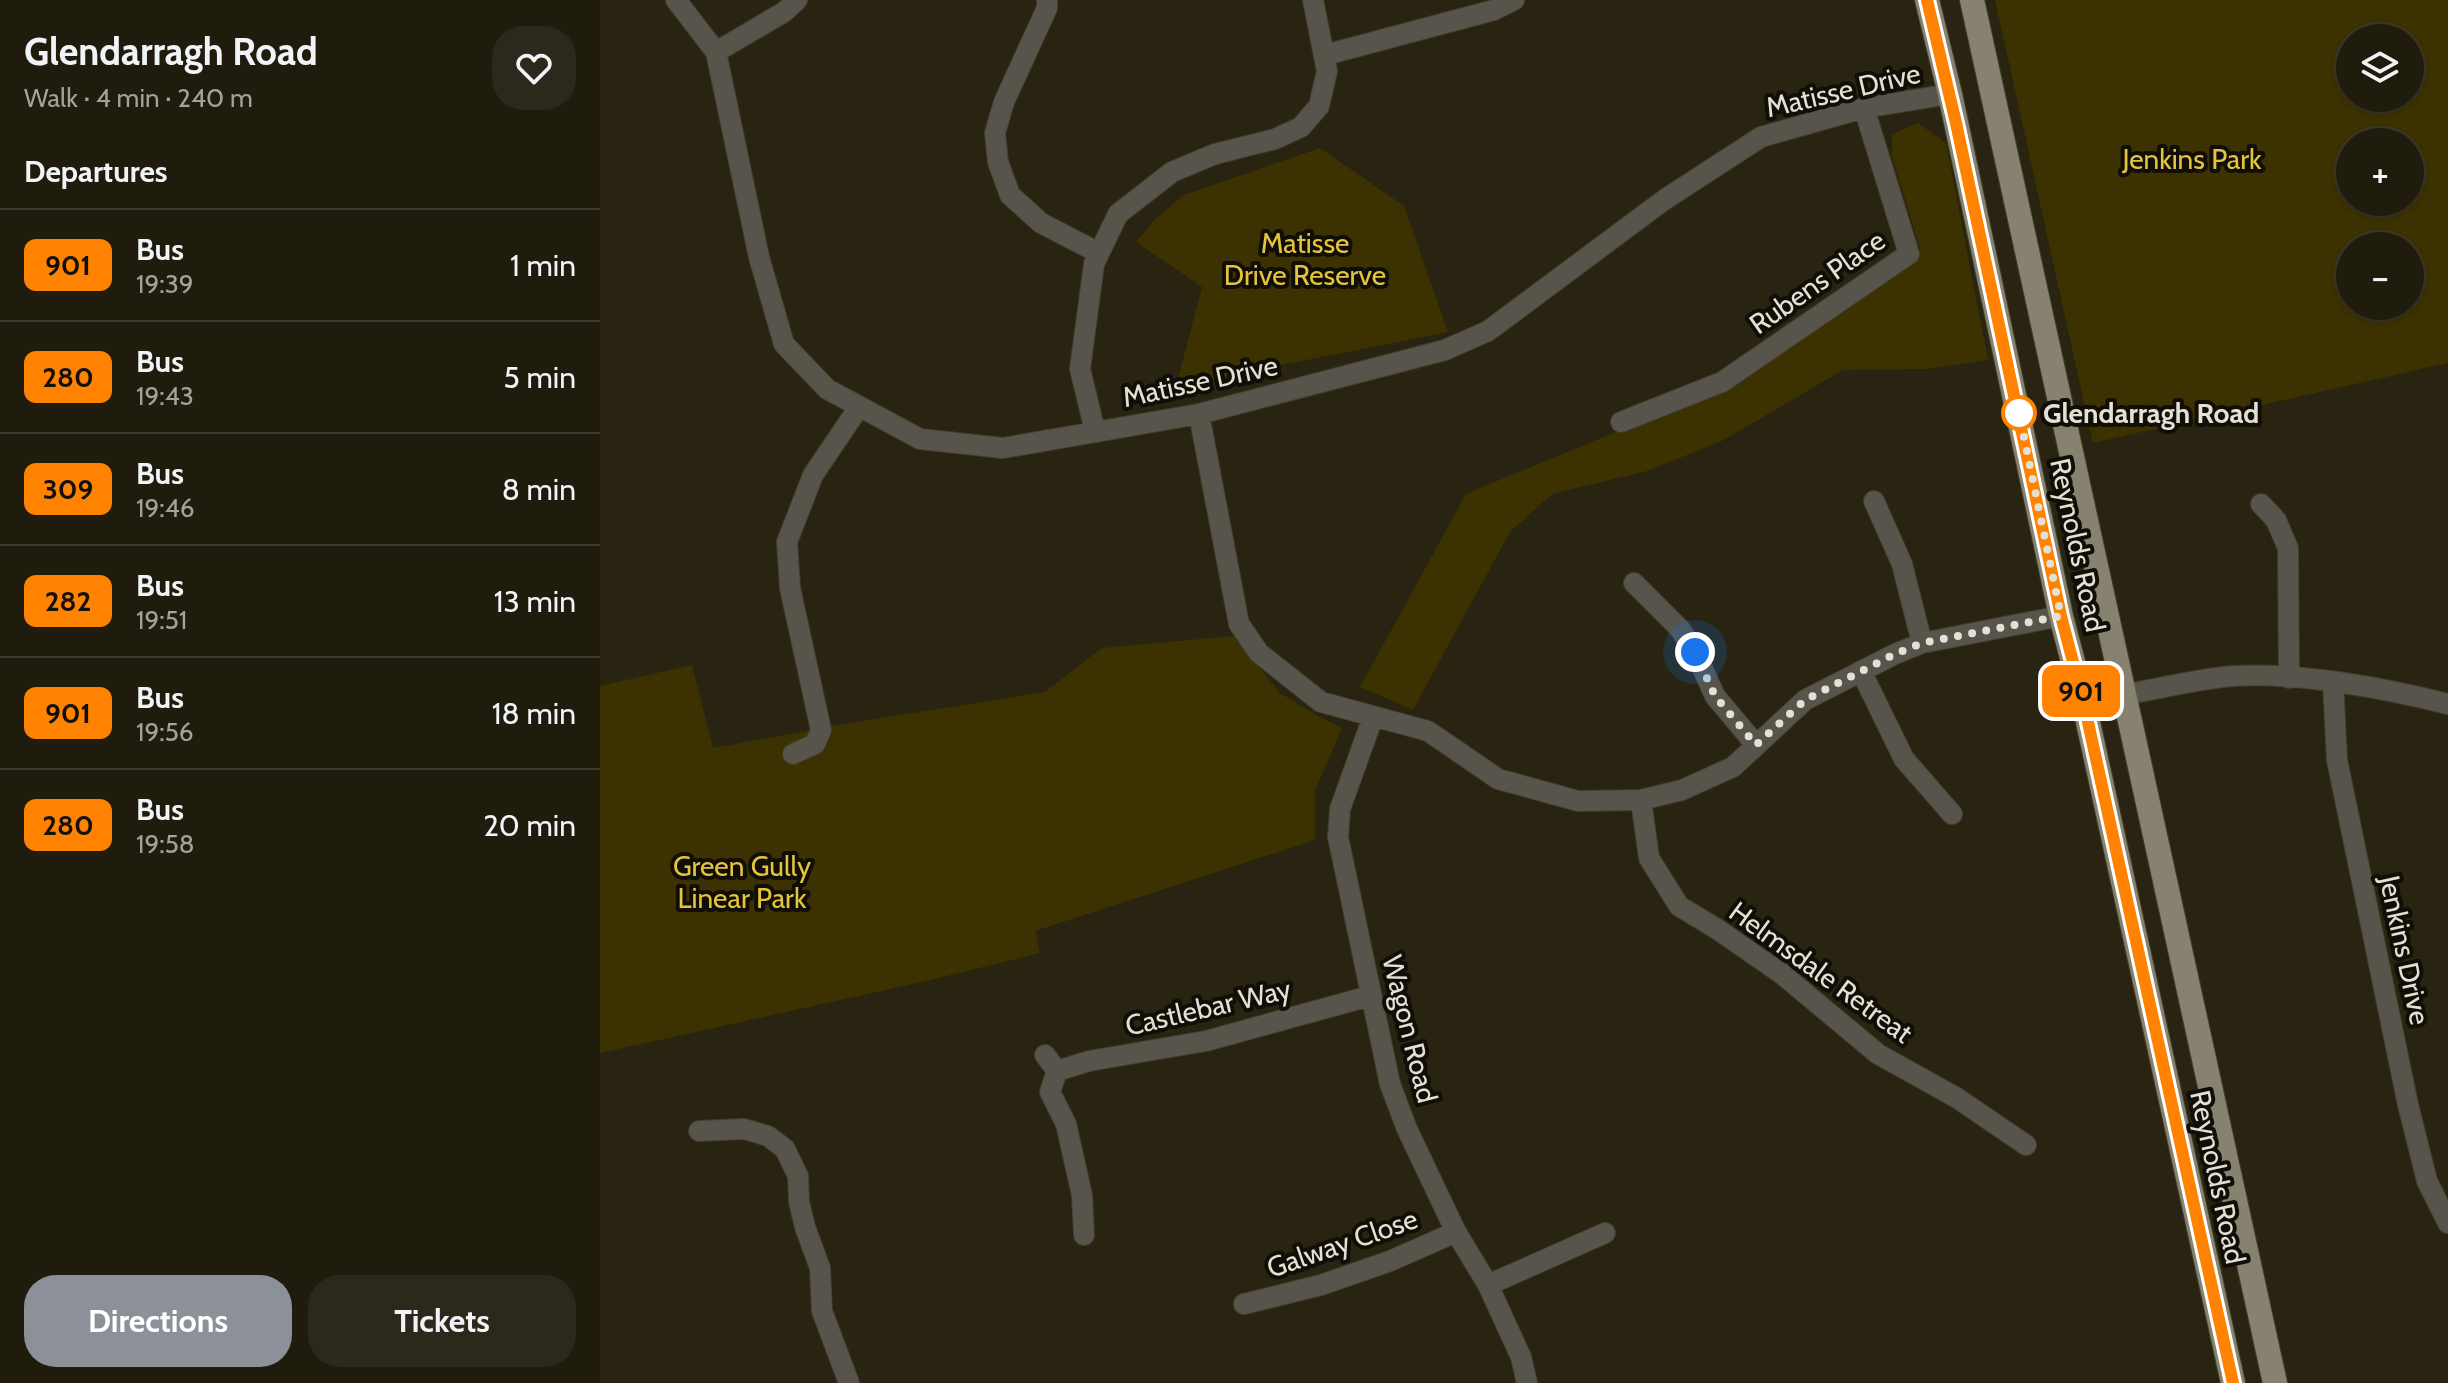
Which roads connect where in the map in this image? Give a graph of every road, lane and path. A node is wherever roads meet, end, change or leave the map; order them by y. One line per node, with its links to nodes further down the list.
1 (676, 0): 8 (street, Matisse Drive)
2 (797, 0): 8 (street)
3 (1047, 0): 13 (street)
4 (1313, 0): 9 (street)
5 (1514, 0): 9 (street)
6 (1927, 0): 11 (main road, Reynolds Road)
7 (1972, 0): 10 (main road, Reynolds Road)
8 (716, 52): 14 (street, Matisse Drive)
9 (1325, 55): 13 (street)
10 (1989, 86): 11 (main road); 26 (main road, Reynolds Road)
11 (1950, 94): 12 (street, Matisse Drive); 21 (main road, Reynolds Road)
12 (1864, 108): 15 (street, Matisse Drive); 16 (street, Rubens Place)
13 (1099, 253): 17 (street)
14 (859, 407): 17 (street, Matisse Drive); 31 (street)
15 (1199, 414): 17 (street, Matisse Drive); 29 (street)
16 (1621, 422)
17 (1095, 431)
18 (1874, 501): 22 (street)
19 (2261, 504): 24 (street)
20 (1634, 583): 30 (street)
21 (2061, 616): 22 (street); 27 (main road, Reynolds Road)
22 (1922, 643): 23 (street)
23 (1861, 671): 30 (street); 33 (street)
24 (2289, 678): 25 (street); 26 (street)
25 (2333, 683): 28 (street); 37 (street, Jenkins Drive)
26 (2122, 695): 27 (main road); 46 (main road, Reynolds Road)
27 (2084, 704): 45 (main road, Reynolds Road)
28 (2448, 704)
29 (1373, 717): 32 (street); 34 (street, Wagon Road)
30 (1756, 745): 32 (street)
31 (793, 754)
32 (1641, 800): 36 (street, Helmsdale Retreat)
33 (1952, 814)
34 (1370, 996): 38 (street, Wagon Road); 40 (street, Castlebar Way)
35 (699, 1131): 43 (street)
36 (2026, 1145)
37 (2448, 1223)
38 (1456, 1232): 41 (street, Wagon Road); 42 (street, Galway Close)
39 (1605, 1233): 41 (street)
40 (1084, 1235)
41 (1488, 1285): 44 (street, Wagon Road)
42 (1244, 1304)
43 (849, 1383)
44 (1527, 1383)
45 (2233, 1383)
46 (2275, 1383)

